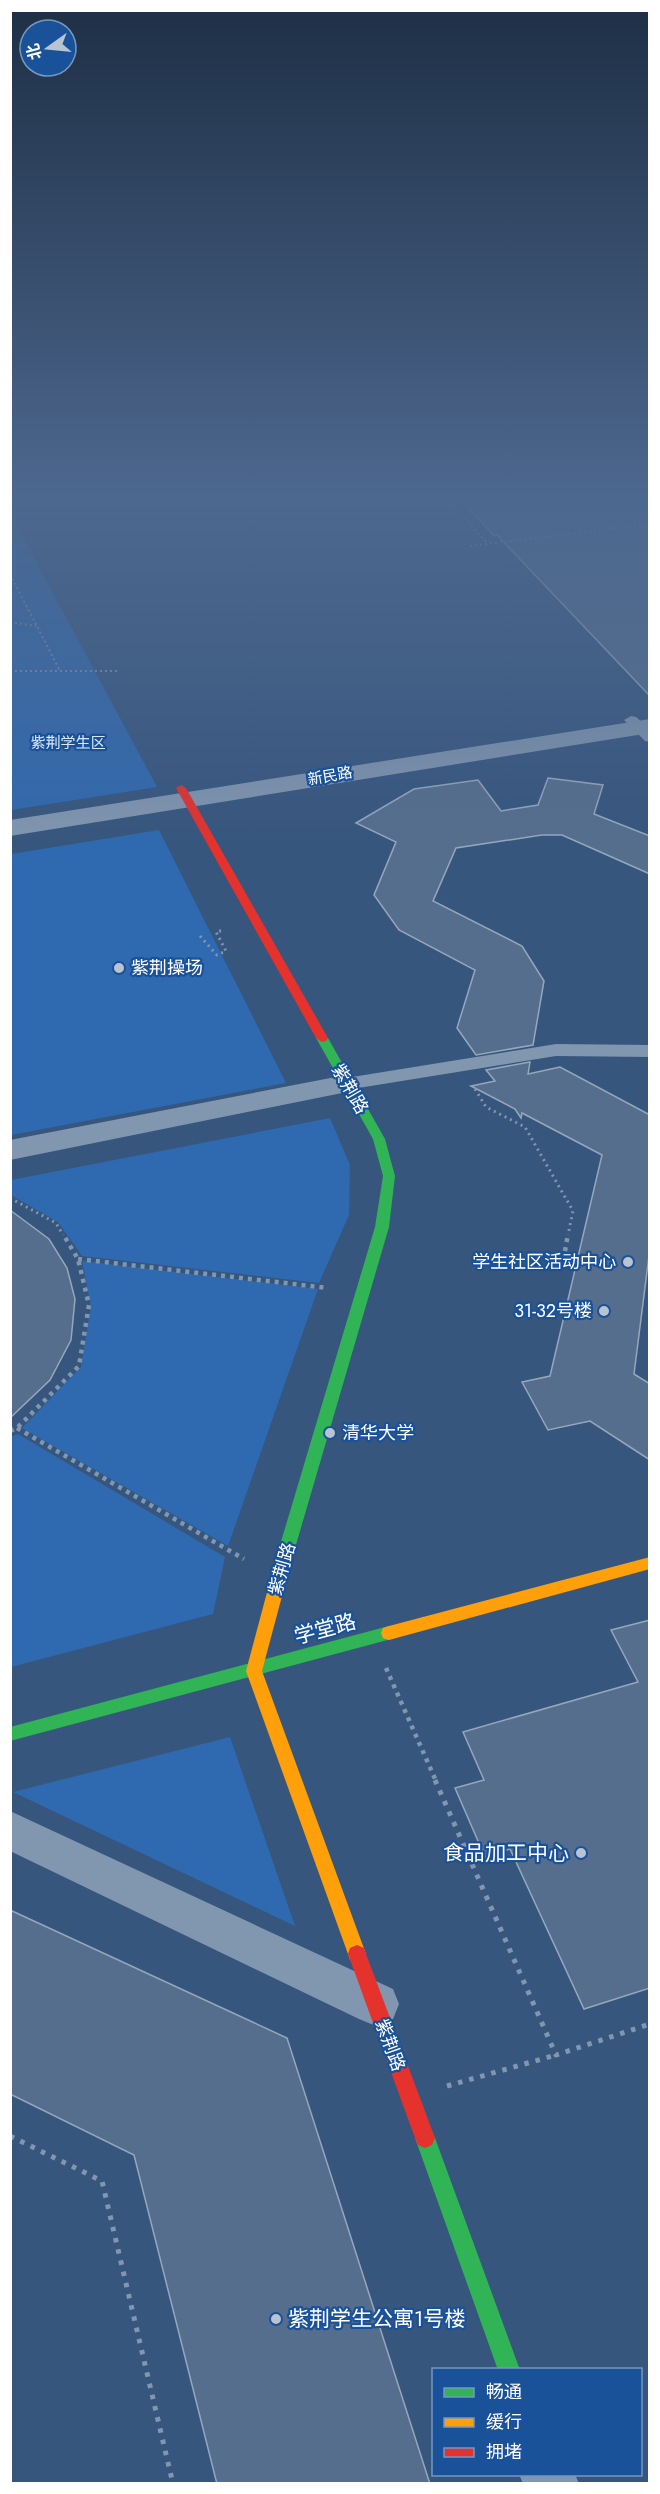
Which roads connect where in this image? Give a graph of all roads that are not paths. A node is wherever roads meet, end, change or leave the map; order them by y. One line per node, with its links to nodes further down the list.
1 (642, 728): 2 (street, 新民路)
2 (184, 794): 3 (street, 新民路); 5 (street, 紫荆路)
3 (10, 828)
4 (650, 1051): 5 (lane)
5 (346, 1084): 6 (street); 8 (street, 紫荆路)
6 (10, 1150)
7 (650, 1563): 8 (street, 学堂路)
8 (254, 1671): 9 (street, 学堂路); 11 (street, 紫荆路)
9 (10, 1734)
10 (10, 1830): 11 (street)
11 (376, 2004): 12 (street, 紫荆路)
12 (508, 2368)

